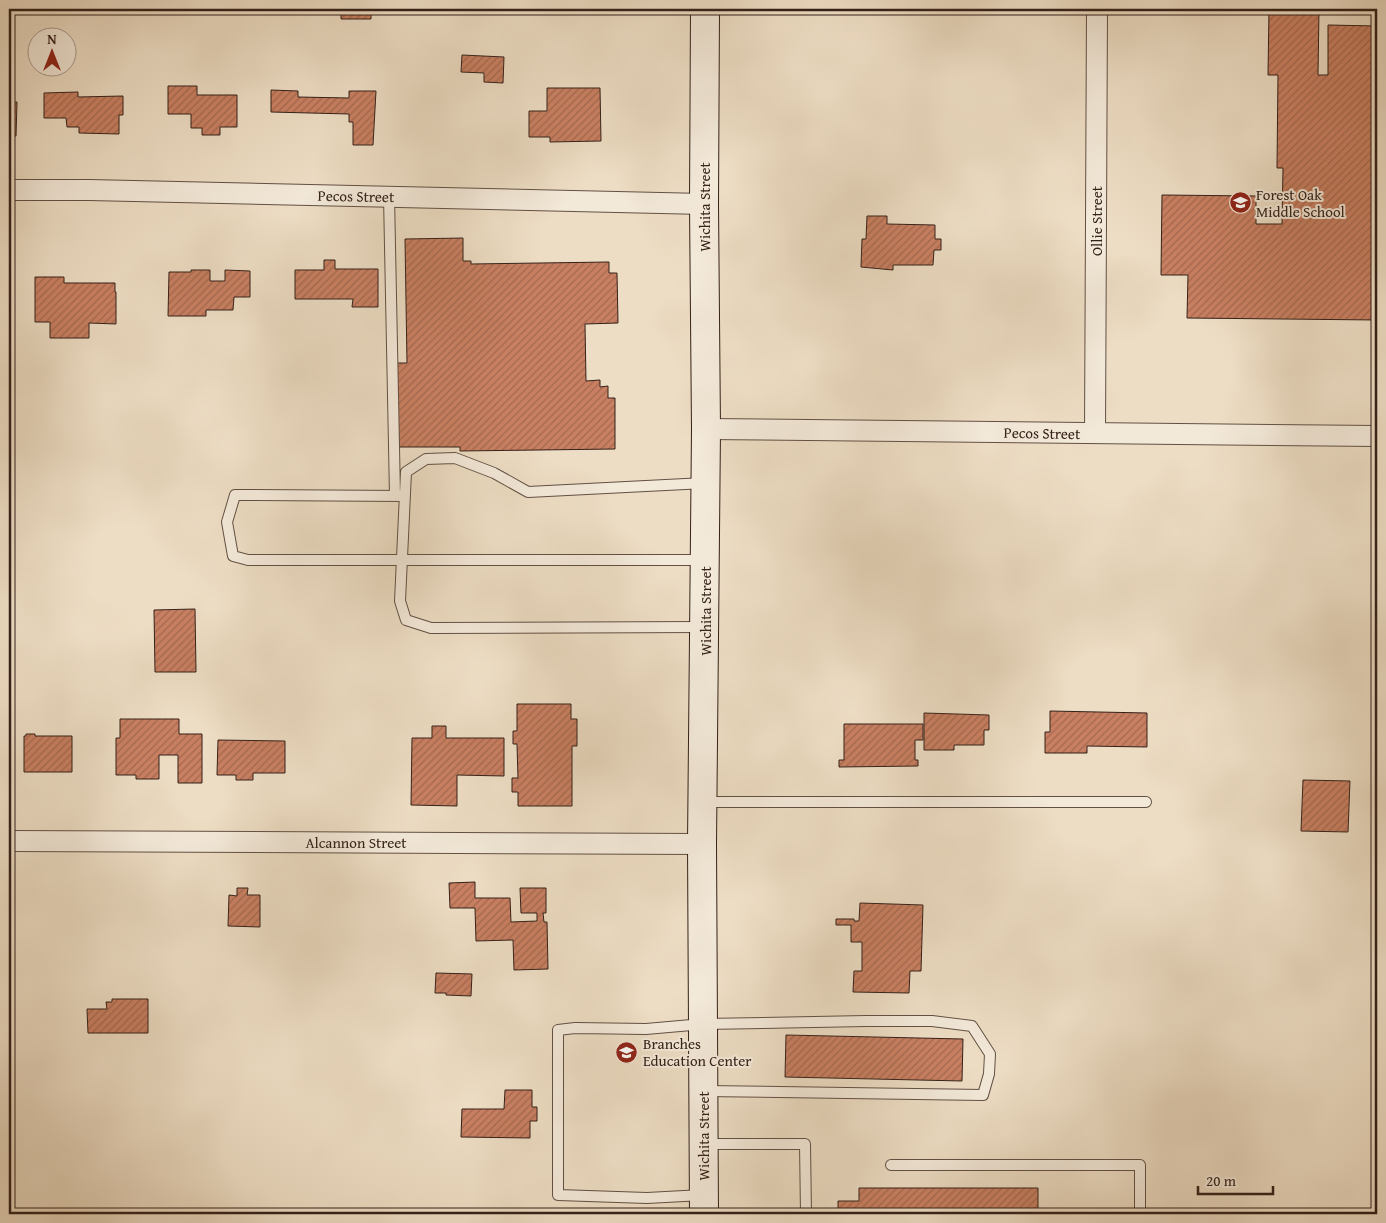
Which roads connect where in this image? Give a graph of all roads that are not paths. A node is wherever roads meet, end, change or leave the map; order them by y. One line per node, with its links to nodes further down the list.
1 (705, 9): 5 (main road, Wichita Street)
2 (1097, 9): 7 (street, Ollie Street)
3 (9, 190): 4 (street, Pecos Street)
4 (389, 196): 5 (street, Pecos Street); 10 (lane)
5 (704, 204): 6 (main road, Wichita Street)
6 (706, 429): 7 (street, Pecos Street); 9 (main road, Wichita Street)
7 (1095, 433): 8 (street, Pecos Street)
8 (1377, 436)
9 (706, 483): 10 (lane); 12 (main road, Wichita Street)
10 (400, 496): 11 (lane); 11 (lane)
11 (402, 560): 12 (lane); 13 (lane)
12 (705, 560): 13 (main road, Wichita Street)
13 (705, 627): 14 (main road, Wichita Street)
14 (703, 802): 15 (lane); 17 (main road, Wichita Street)
15 (1146, 802)
16 (9, 841): 17 (street, Alcannon Street)
17 (702, 844): 18 (main road, Wichita Street)
18 (703, 1024): 19 (main road, Wichita Street); 19 (lane); 22 (lane)
19 (703, 1091): 20 (main road, Wichita Street)
20 (703, 1144): 22 (main road, Wichita Street); 23 (lane)
21 (891, 1165): 24 (lane)
22 (704, 1205)
23 (806, 1214)
24 (1140, 1214)

